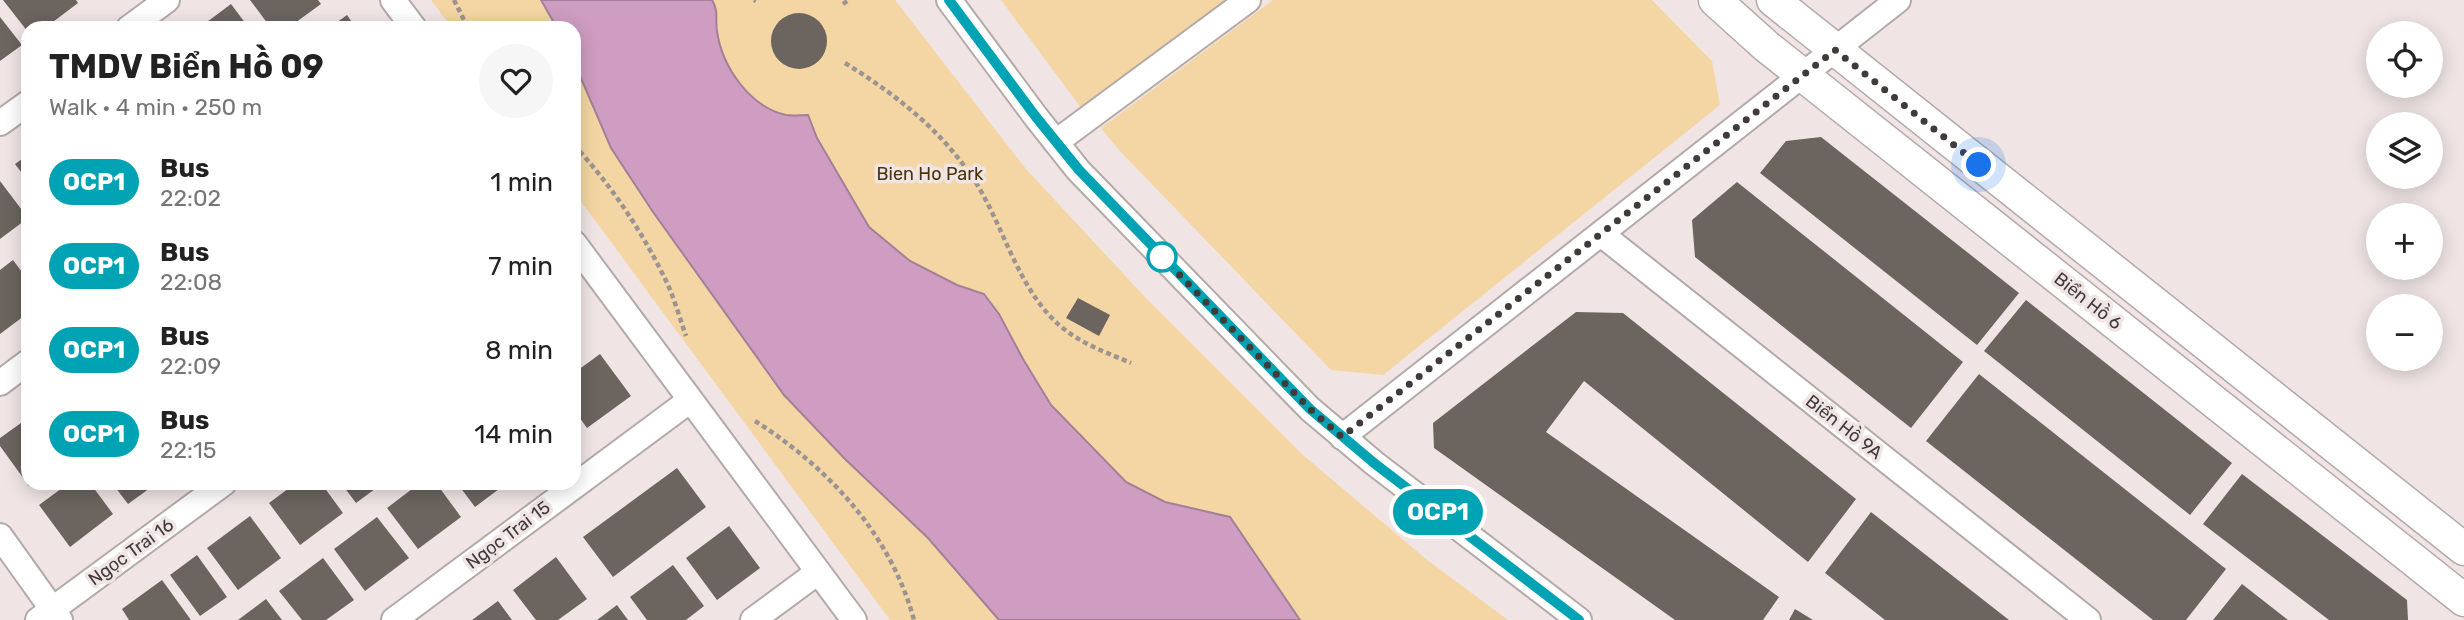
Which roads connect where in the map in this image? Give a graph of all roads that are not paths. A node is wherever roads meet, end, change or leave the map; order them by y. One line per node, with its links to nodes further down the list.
1 (167, 0): 8 (street)
2 (393, 0): 9 (street)
3 (949, 0): 14 (street)
4 (1248, 0): 14 (street)
5 (1715, 0): 11 (street, Biển Hồ 6)
6 (1773, 0): 10 (street)
7 (1898, 0): 10 (street)
8 (138, 21)
9 (409, 21)
10 (1835, 50): 11 (street); 25 (street)
11 (1803, 75): 15 (street); 27 (street, Biển Hồ 6)
12 (21, 108): 13 (street)
13 (0, 123)
14 (1056, 142): 20 (street)
15 (1601, 234): 20 (street); 33 (street, Biển Hồ 9A)
16 (581, 253): 19 (street)
17 (21, 367): 18 (street)
18 (0, 383)
19 (689, 401): 21 (street, Ngọc Trai 15); 26 (street)
20 (1342, 437): 32 (street)
21 (581, 481)
22 (215, 490): 28 (street, Ngọc Trai 16)
23 (569, 490): 29 (street, Ngọc Trai 15)
24 (0, 536): 28 (street)
25 (2464, 550)
26 (818, 572): 30 (street); 31 (street)
27 (2464, 600)
28 (50, 617)
29 (394, 620)
30 (753, 620)
31 (854, 620)
32 (1579, 620)
33 (2088, 620)

